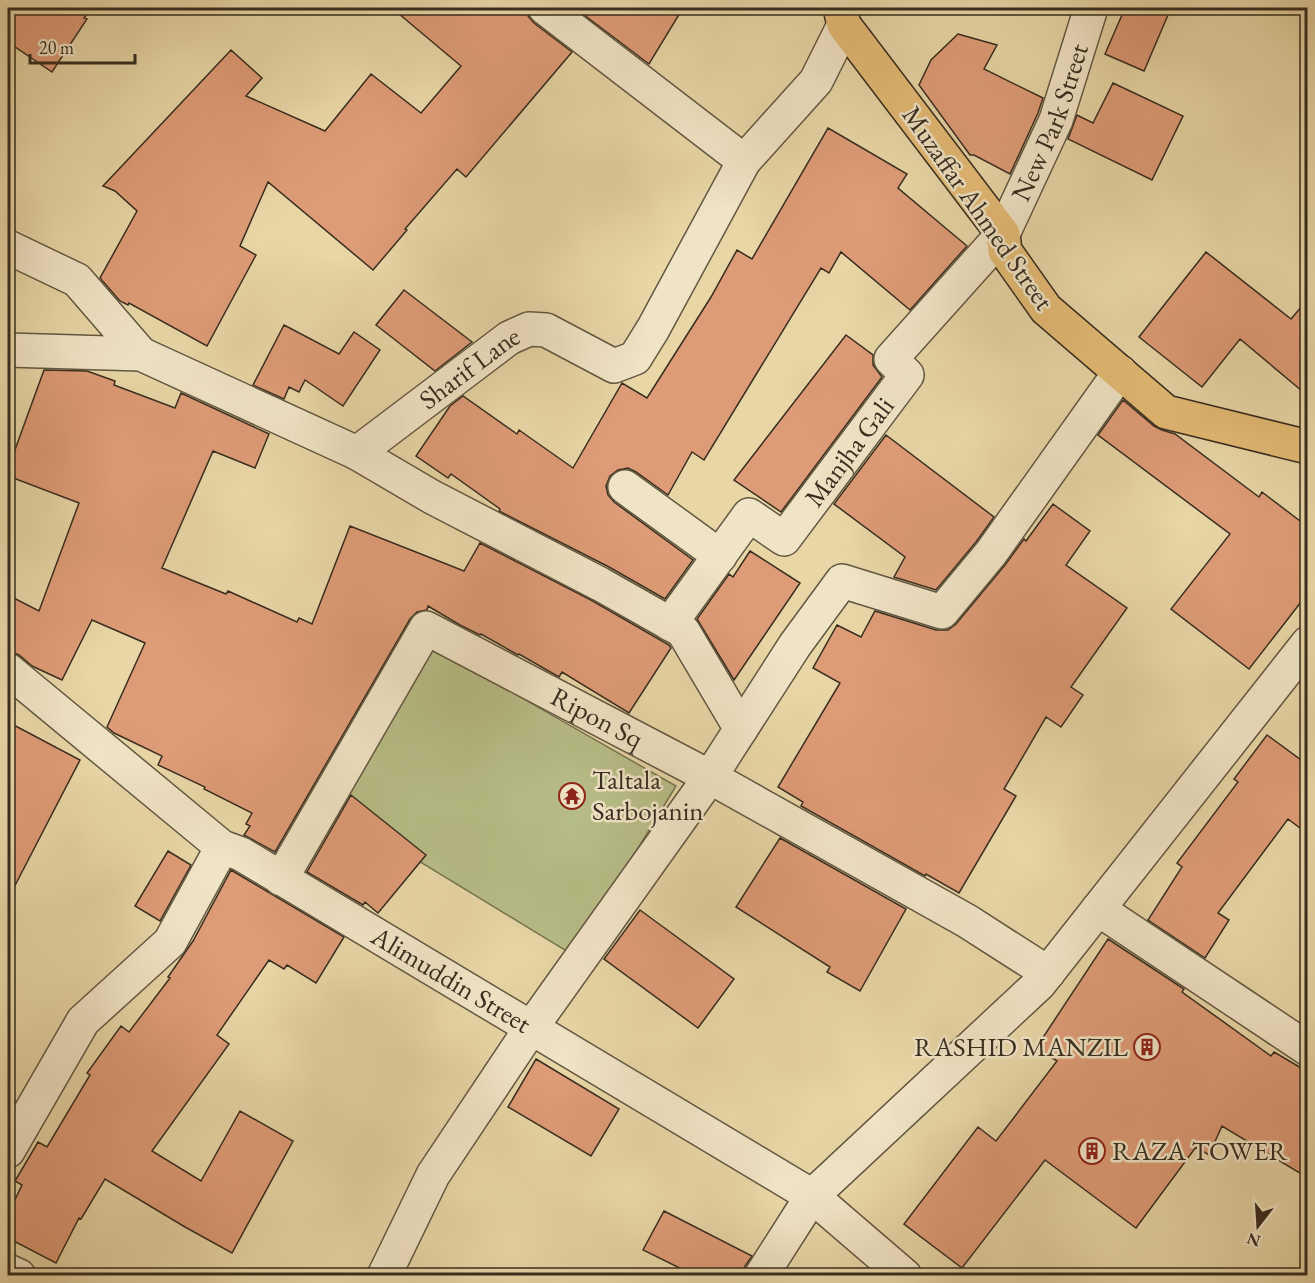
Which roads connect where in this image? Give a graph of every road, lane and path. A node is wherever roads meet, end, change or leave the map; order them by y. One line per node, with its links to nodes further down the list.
1 (545, 8): 4 (street)
2 (1091, 8): 5 (street, New Park Street)
3 (842, 16): 4 (street, Sharif Lane); 5 (main road, Muzaffar Ahmed Street)
4 (744, 161): 11 (street, Sharif Lane)
5 (1003, 234): 9 (main road, Muzaffar Ahmed Street); 13 (street, Manjha Gali)
6 (8, 247): 8 (street)
7 (8, 350): 8 (street)
8 (141, 354): 11 (street)
9 (1120, 372): 10 (main road, Muzaffar Ahmed Street); 17 (street)
10 (1308, 447)
11 (357, 453): 14 (street)
12 (625, 487): 13 (street)
13 (720, 556): 14 (street, Manjha Gali)
14 (670, 624): 17 (street)
15 (1308, 643): 21 (street)
16 (8, 670): 19 (street, Alimuddin Street)
17 (741, 729): 18 (street)
18 (710, 777): 20 (street, Ripon Sq); 22 (street, Ripon Sq); 23 (street)
19 (222, 847): 20 (street, Alimuddin Street); 25 (street)
20 (281, 879): 23 (street, Alimuddin Street)
21 (1098, 909): 22 (street); 24 (street)
22 (1048, 973): 26 (street)
23 (531, 1028): 26 (street, Alimuddin Street); 29 (street)
24 (1308, 1049)
25 (8, 1151)
26 (812, 1196): 30 (street); 31 (street, Alimuddin Street)
27 (8, 1271): 28 (street)
28 (19, 1275)
29 (384, 1275)
30 (761, 1275)
31 (905, 1275)

